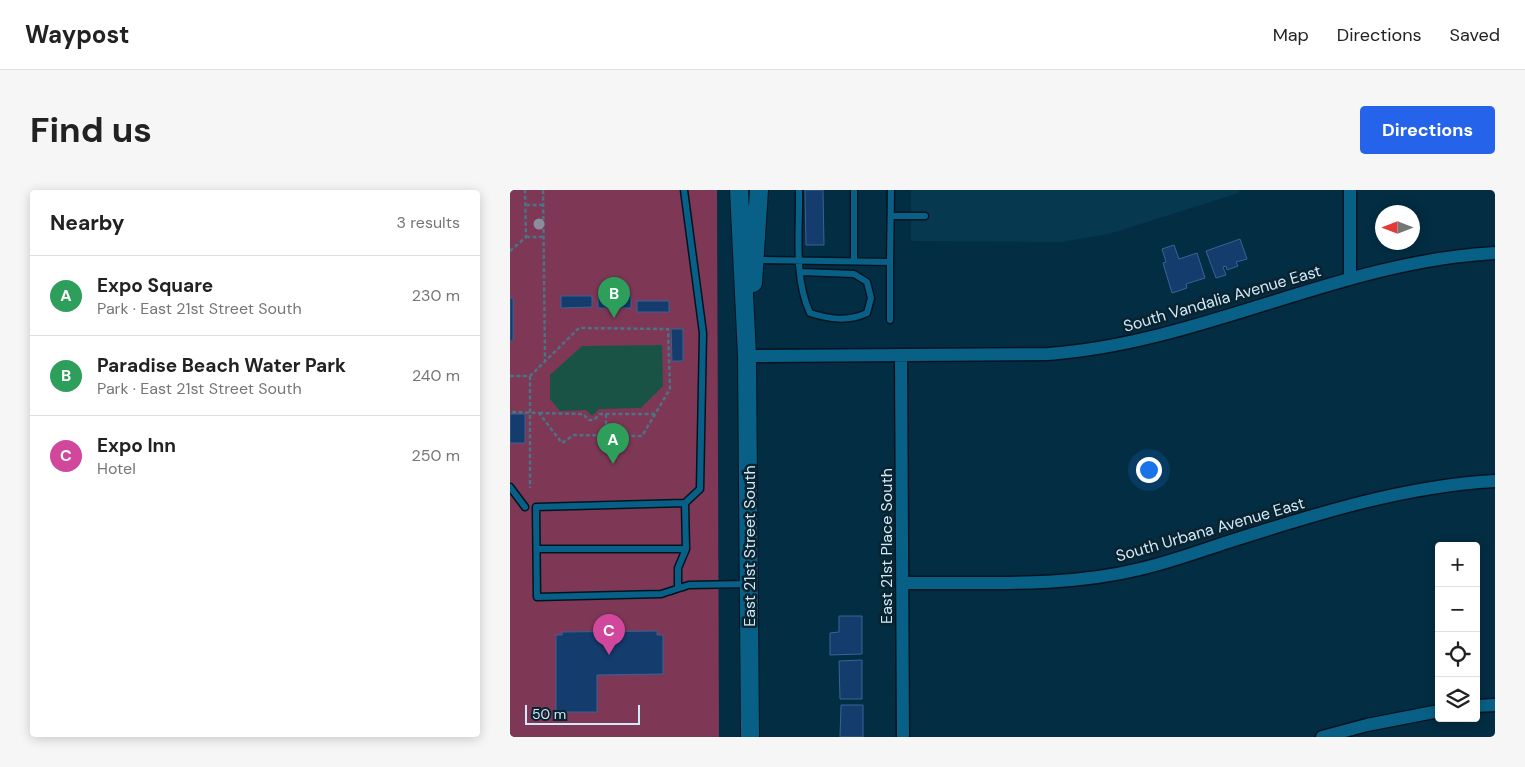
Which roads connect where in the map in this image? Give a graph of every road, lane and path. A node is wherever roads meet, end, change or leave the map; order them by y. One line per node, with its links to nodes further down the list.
1 (525, 190): 10 (path)
2 (544, 190): 11 (path)
3 (684, 190): 39 (lane)
4 (739, 190): 26 (main road, East 21st Street South)
5 (760, 190): 18 (main road, East 21st Street South)
6 (799, 190): 19 (lane)
7 (854, 190): 20 (lane)
8 (891, 190): 12 (lane)
9 (1350, 190): 23 (street)
10 (526, 205): 11 (path); 14 (path)
11 (544, 205): 15 (path)
12 (891, 216): 13 (lane); 21 (lane)
13 (925, 216)
14 (526, 237): 15 (path); 16 (path)
15 (544, 237): 27 (path)
16 (510, 251)
17 (1495, 252): 23 (street, South Vandalia Avenue East)
18 (755, 260): 19 (lane); 26 (main road, East 21st Street South)
19 (800, 260): 20 (lane); 22 (lane)
20 (854, 261): 21 (lane)
21 (890, 262): 24 (lane)
22 (801, 272): 22 (lane)
23 (1350, 277): 25 (street, South Vandalia Avenue East)
24 (890, 320)
25 (901, 355): 26 (street, South Vandalia Avenue East); 43 (street, East 21st Place South)
26 (747, 356): 44 (main road, East 21st Street South)
27 (545, 361): 29 (path); 34 (path)
28 (510, 376): 29 (path)
29 (530, 376): 31 (path)
30 (510, 412): 31 (path)
31 (530, 412): 32 (path); 38 (path)
32 (539, 413): 33 (path); 35 (path)
33 (606, 414): 34 (path); 35 (path)
34 (657, 414): 35 (path)
35 (606, 436)
36 (1495, 481): 43 (street, South Urbana Avenue East)
37 (510, 487): 40 (lane)
38 (530, 488)
39 (685, 503): 41 (lane); 42 (lane)
40 (525, 507)
41 (537, 549): 42 (lane); 45 (lane)
42 (686, 549): 45 (lane)
43 (902, 583): 50 (street, East 21st Place South)
44 (750, 584): 45 (lane); 49 (main road, East 21st Street South)
45 (678, 588)
46 (1495, 705): 47 (street)
47 (1480, 706)
48 (1435, 712): 51 (street)
49 (750, 737)
50 (903, 737)
51 (1322, 737)

